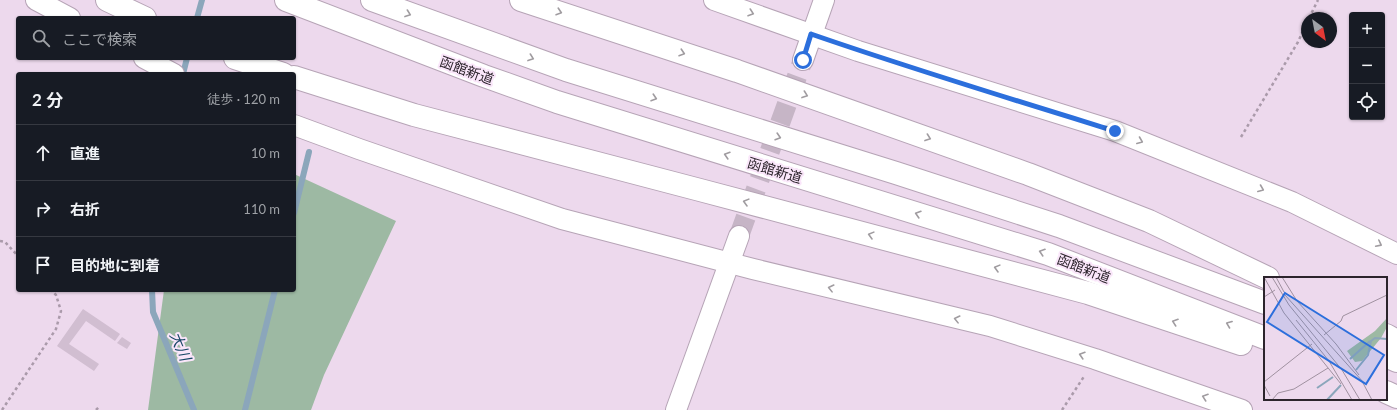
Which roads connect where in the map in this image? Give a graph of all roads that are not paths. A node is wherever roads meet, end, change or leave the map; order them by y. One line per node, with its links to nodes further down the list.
1 (36, 0): 8 (street)
2 (107, 0): 9 (highway)
3 (286, 0): 24 (highway, 函館新道, one-way to 3)
4 (372, 0): 22 (highway, one-way to 22)
5 (522, 0): 21 (highway, one-way to 21)
6 (714, 0): 10 (street, one-way to 10)
7 (824, 0): 10 (street)
8 (66, 16)
9 (141, 16)
10 (811, 34): 13 (street); 19 (street, one-way to 19)
11 (148, 60): 14 (street)
12 (238, 60): 15 (highway)
13 (803, 60)
14 (170, 72)
15 (277, 72)
16 (296, 78): 26 (highway, one-way to 16)
17 (296, 126): 20 (street)
18 (739, 236): 20 (street)
19 (1397, 254)
20 (728, 262): 29 (street); 30 (street, one-way to 20)
21 (1266, 277)
22 (1264, 303)
23 (1387, 336): 25 (highway)
24 (1264, 338)
25 (1397, 341)
26 (1264, 352)
27 (1387, 356): 28 (highway)
28 (1397, 361)
29 (676, 410)
30 (1242, 410)

